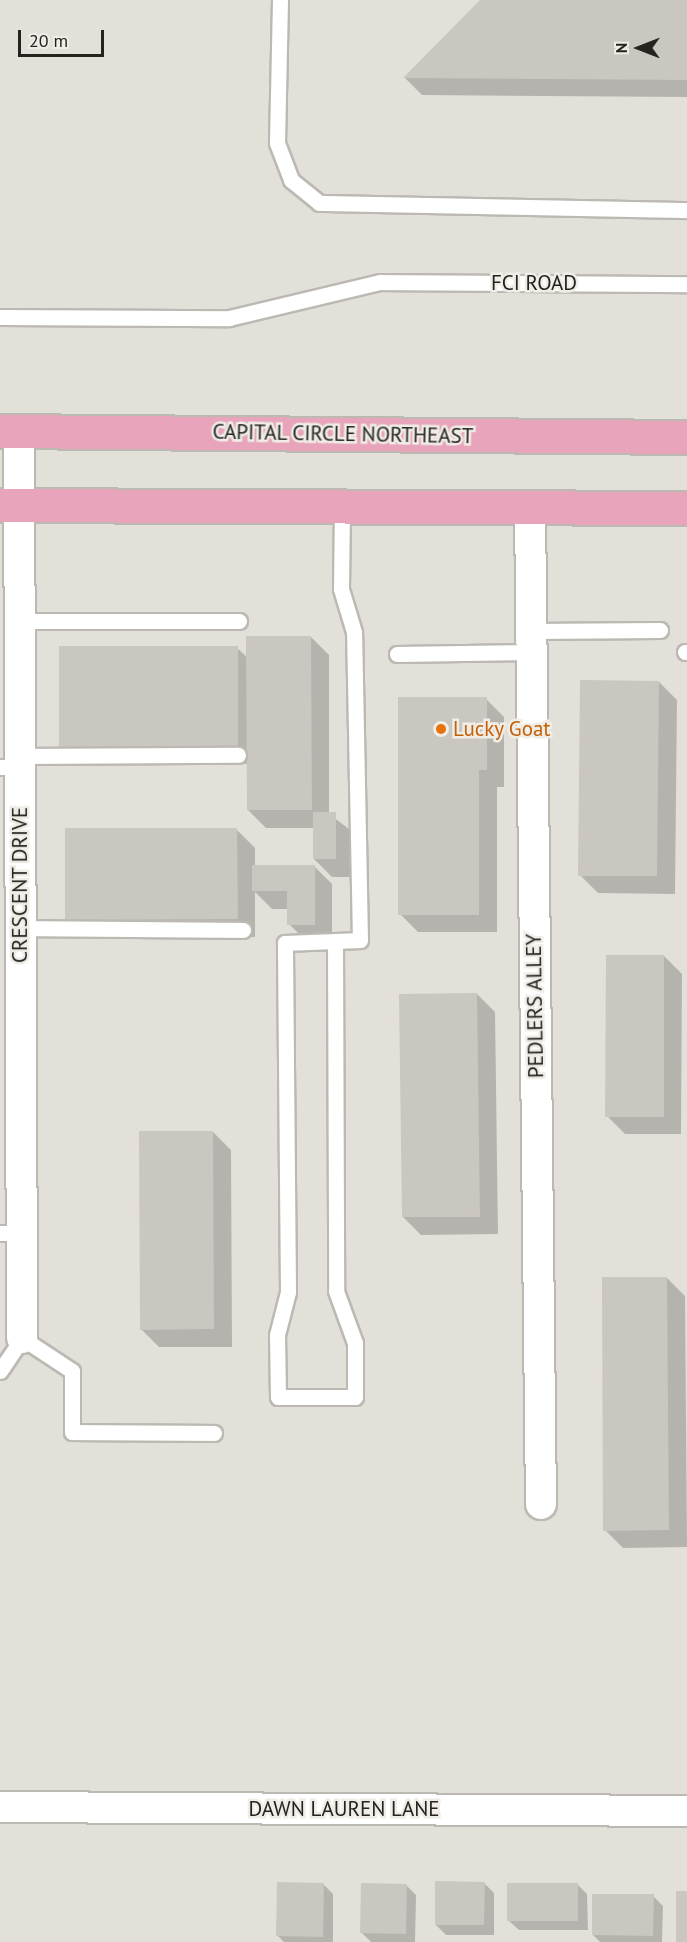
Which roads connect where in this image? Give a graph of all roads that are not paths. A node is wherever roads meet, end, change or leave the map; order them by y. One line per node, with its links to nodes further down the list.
1 (280, 0): 2 (lane)
2 (687, 210)
3 (687, 284): 4 (lane, FCI ROAD)
4 (0, 317)
5 (9, 431): 6 (main road, CAPITAL CIRCLE NORTHEAST); 7 (street, CRESCENT DRIVE)
6 (687, 437)
7 (9, 505): 8 (main road); 13 (street, CRESCENT DRIVE)
8 (342, 507): 9 (main road); 21 (lane)
9 (530, 507): 10 (main road); 14 (street, PEDLERS ALLEY)
10 (687, 508)
11 (239, 621): 13 (lane)
12 (660, 630): 14 (lane)
13 (13, 637): 17 (street, CRESCENT DRIVE)
14 (531, 641): 15 (lane); 27 (street, PEDLERS ALLEY)
15 (398, 654)
16 (238, 755): 17 (lane)
17 (13, 763): 18 (street, CRESCENT DRIVE)
18 (10, 850): 19 (street, CRESCENT DRIVE)
19 (20, 928): 20 (lane); 22 (street, CRESCENT DRIVE)
20 (243, 930)
21 (335, 941): 21 (lane)
22 (10, 1013): 23 (street, CRESCENT DRIVE)
23 (11, 1233): 24 (street, CRESCENT DRIVE)
24 (22, 1338): 25 (lane); 26 (lane)
25 (0, 1371)
26 (214, 1433)
27 (541, 1504)
28 (0, 1807): 29 (street, DAWN LAUREN LANE)
29 (687, 1811)

